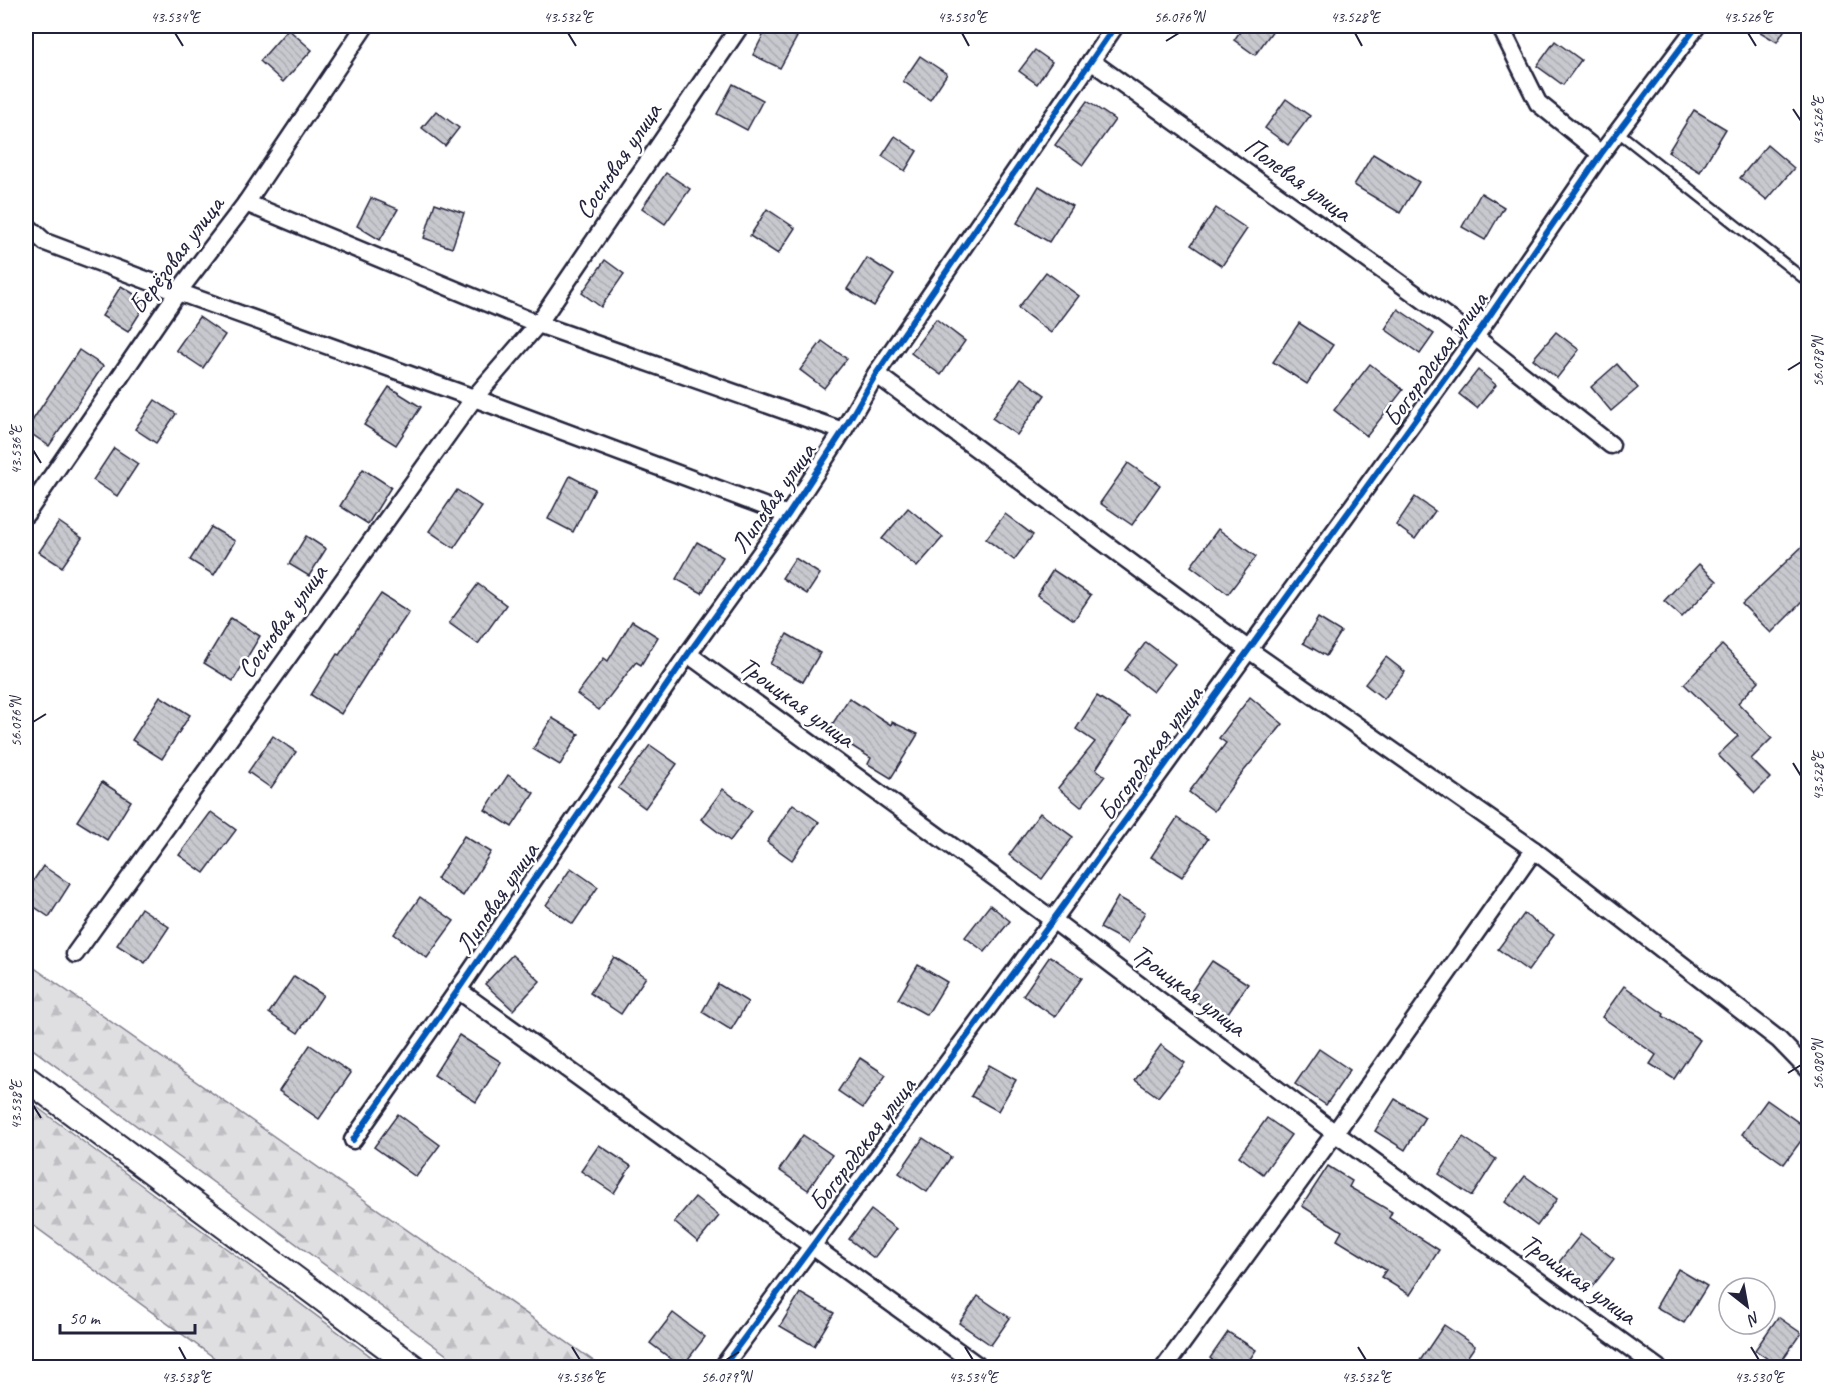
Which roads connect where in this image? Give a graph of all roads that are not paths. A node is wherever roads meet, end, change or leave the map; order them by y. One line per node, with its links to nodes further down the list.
1 (365, 26): 9 (street, Берёзовая улица)
2 (740, 26): 13 (street, Сосновая улица)
3 (1115, 26): 6 (street, Липовая улица)
4 (1500, 26): 8 (street)
5 (1697, 26): 7 (street, Богородская улица)
6 (1091, 61): 14 (street, Полевая улица); 15 (street, Липовая улица)
7 (1618, 132): 8 (street, Богородская улица); 11 (lane)
8 (1601, 154): 14 (street, Богородская улица)
9 (246, 203): 12 (street, Берёзовая улица); 13 (street)
10 (26, 225): 12 (street)
11 (1809, 282)
12 (178, 292): 16 (street); 19 (street, Берёзовая улица)
13 (538, 324): 16 (street, Сосновая улица); 17 (street)
14 (1475, 337): 18 (street, Полевая улица); 21 (street, Богородская улица)
15 (876, 374): 17 (street, Липовая улица); 21 (street)
16 (474, 398): 20 (street); 25 (street, Сосновая улица)
17 (843, 431): 20 (street, Липовая улица)
18 (1611, 445)
19 (26, 514)
20 (788, 515): 22 (street, Липовая улица)
21 (1249, 650): 23 (street); 24 (street, Богородская улица)
22 (688, 654): 24 (street, Троицкая улица); 26 (street, Липовая улица)
23 (1534, 850): 27 (street); 29 (street)
24 (1053, 920): 29 (street, Троицкая улица); 31 (street, Богородская улица)
25 (75, 954)
26 (458, 990): 30 (street, Липовая улица); 31 (street)
27 (1809, 1070)
28 (26, 1078): 32 (street)
29 (1335, 1133): 35 (street); 36 (street, Троицкая улица)
30 (352, 1140)
31 (812, 1245): 33 (street, Богородская улица); 34 (street)
32 (415, 1368)
33 (722, 1368)
34 (981, 1368)
35 (1164, 1368)
36 (1658, 1368)

